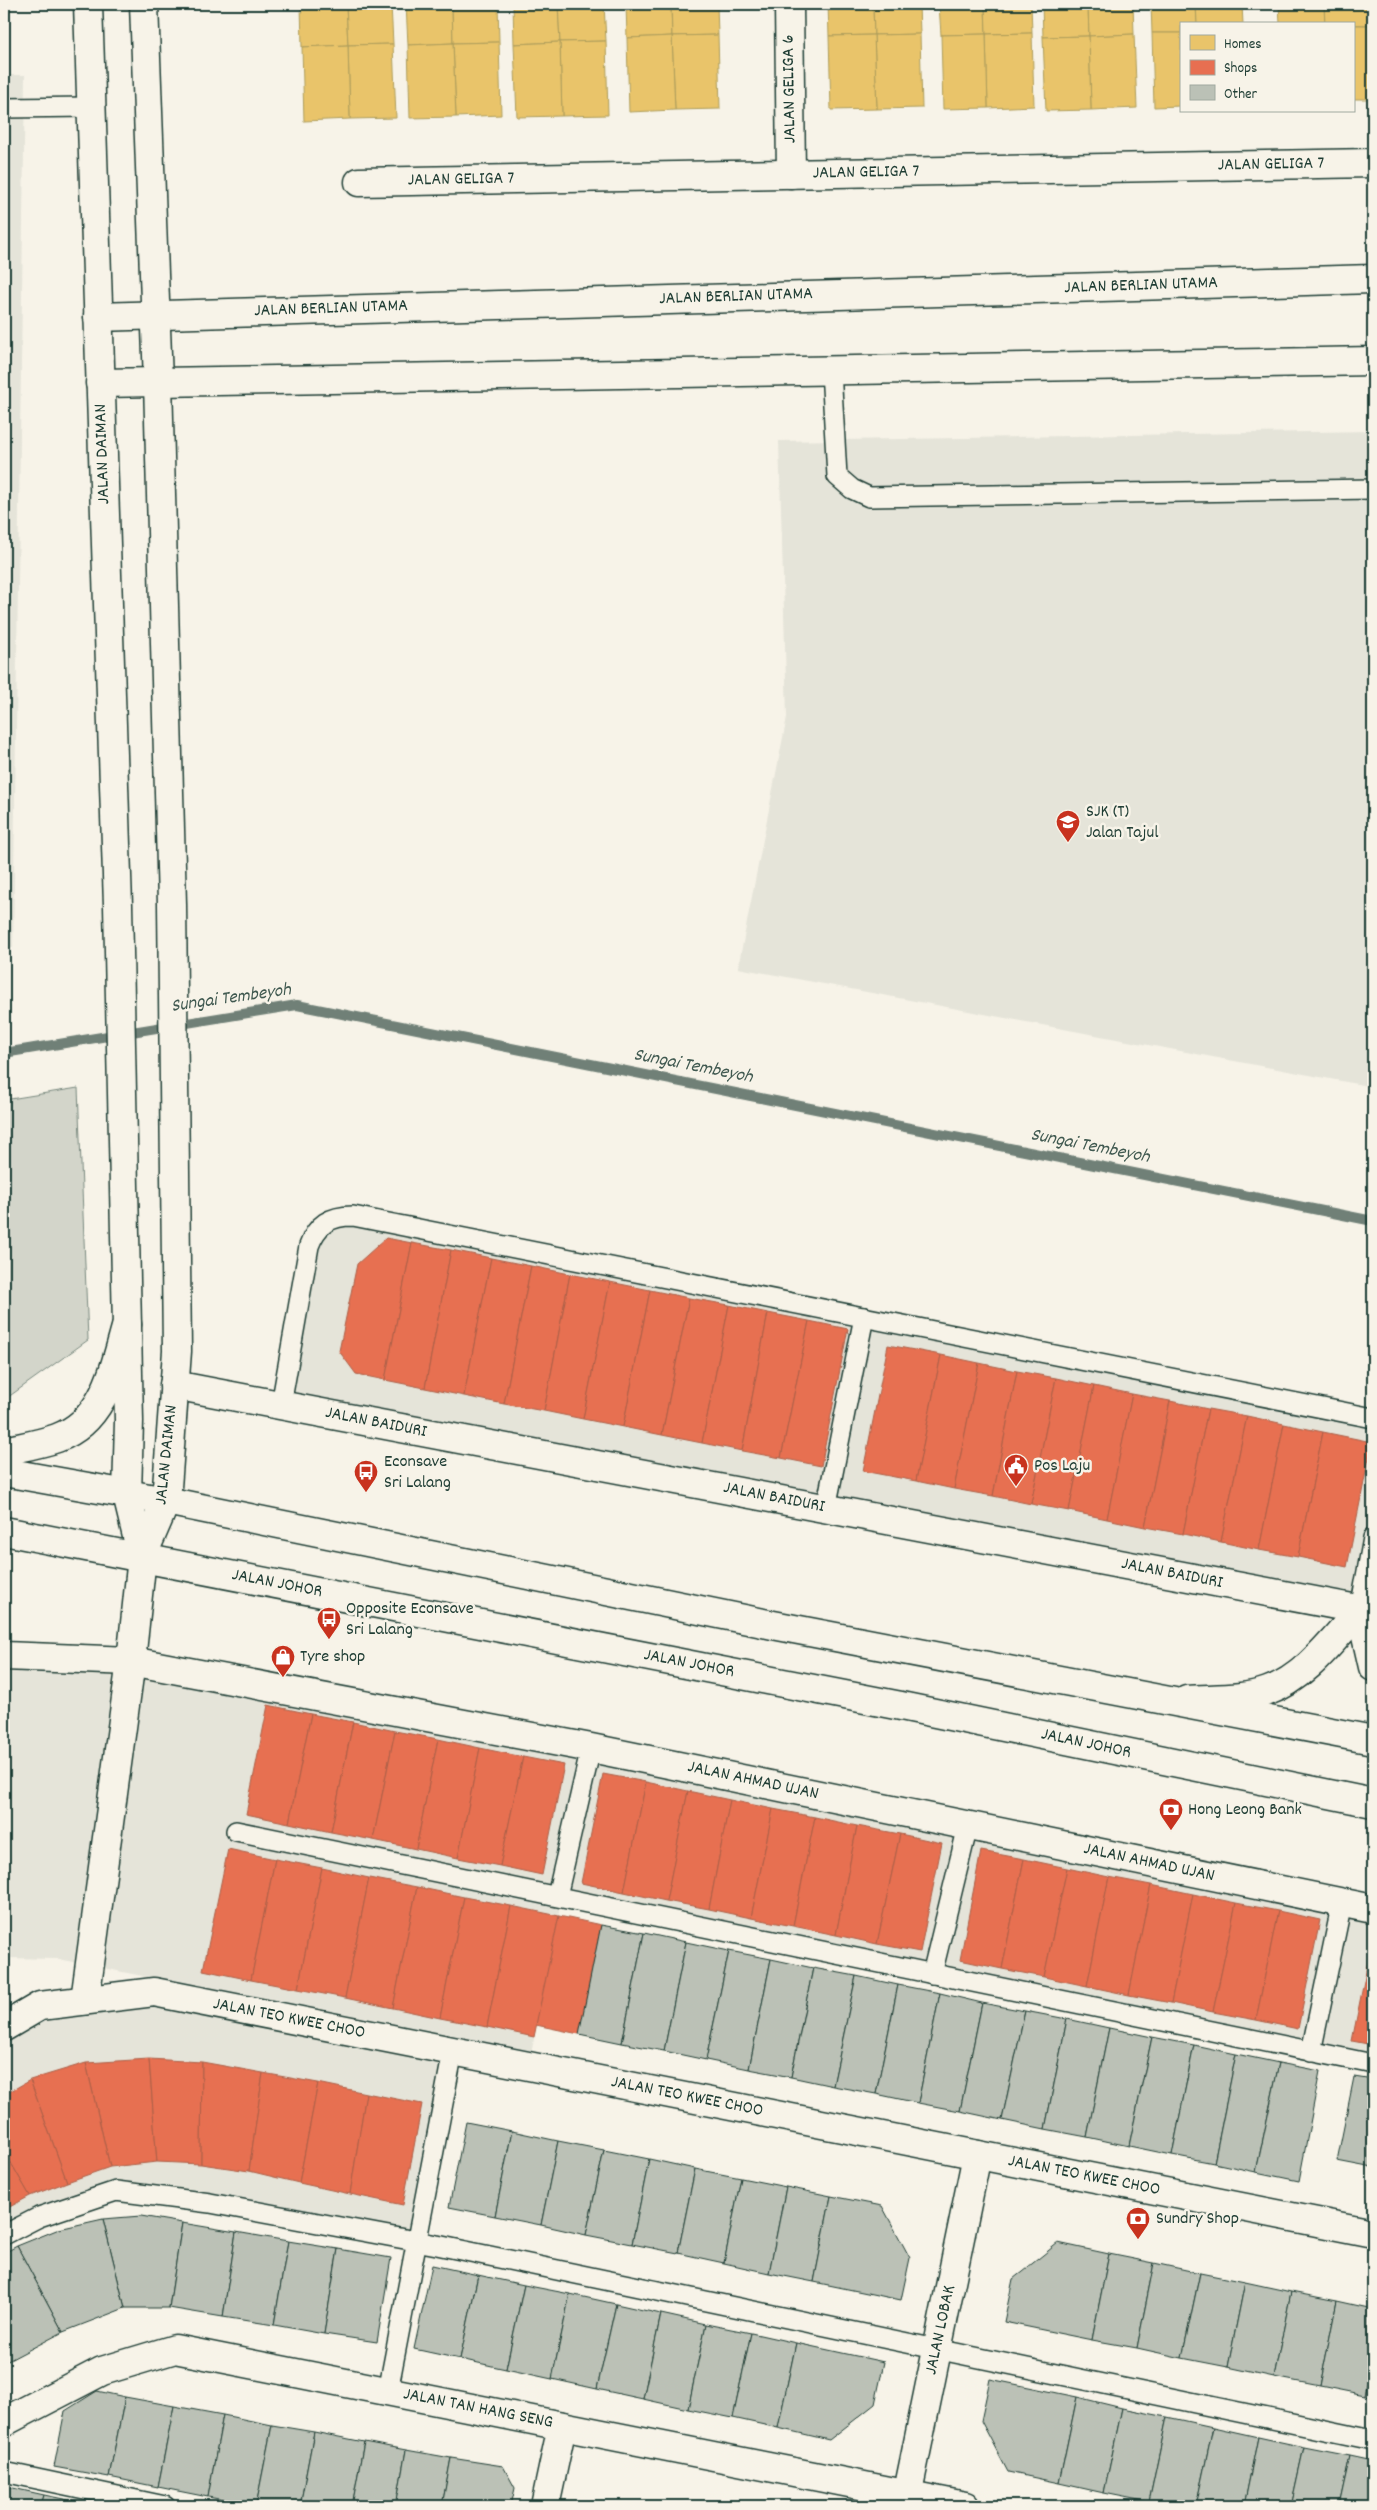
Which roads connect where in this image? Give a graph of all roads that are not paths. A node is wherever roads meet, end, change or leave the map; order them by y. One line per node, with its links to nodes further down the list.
1 (88, 4): 4 (main road, JALAN DAIMAN)
2 (144, 4): 10 (main road)
3 (789, 4): 7 (main road, JALAN GELIGA 6)
4 (91, 107): 5 (lane); 11 (main road, JALAN DAIMAN)
5 (4, 108)
6 (1373, 163): 7 (main road, JALAN GELIGA 7)
7 (791, 174): 8 (main road, JALAN GELIGA 7)
8 (359, 182)
9 (1373, 279): 10 (main road, JALAN BERLIAN UTAMA)
10 (155, 314): 11 (main road, JALAN BERLIAN UTAMA); 14 (main road)
11 (98, 317): 15 (main road, JALAN DAIMAN)
12 (1373, 361): 13 (main road)
13 (831, 370): 14 (main road); 16 (lane)
14 (158, 382): 15 (main road); 19 (main road, JALAN DAIMAN)
15 (100, 383): 18 (main road, JALAN DAIMAN)
16 (1373, 489)
17 (864, 1317): 20 (lane); 21 (lane); 26 (lane)
18 (127, 1324): 22 (main road); 24 (main road, JALAN DAIMAN)
19 (174, 1385): 20 (main road, JALAN BAIDURI); 25 (main road, JALAN DAIMAN)
20 (281, 1405): 26 (main road, JALAN BAIDURI)
21 (1373, 1418)
22 (4, 1451)
23 (4, 1472): 24 (main road)
24 (127, 1495): 25 (main road); 29 (main road, JALAN DAIMAN)
25 (166, 1501): 29 (main road, JALAN DAIMAN); 34 (main road)
26 (826, 1508): 30 (main road, JALAN BAIDURI)
27 (4, 1530): 29 (main road, JALAN JOHOR)
28 (1373, 1538): 30 (lane)
29 (142, 1557): 32 (main road); 37 (main road, JALAN JOHOR)
30 (1367, 1611): 33 (main road); 34 (main road)
31 (4, 1656): 32 (main road, JALAN AHMAD UJAN)
32 (131, 1661): 36 (main road, JALAN AHMAD UJAN); 44 (main road)
33 (1373, 1667)
34 (1166, 1701): 35 (main road)
35 (1373, 1740)
36 (591, 1748): 38 (main road, JALAN AHMAD UJAN); 40 (lane)
37 (1373, 1803)
38 (968, 1826): 41 (main road, JALAN AHMAD UJAN); 43 (lane)
39 (236, 1831): 40 (lane)
40 (557, 1896): 43 (lane)
41 (1342, 1903): 42 (main road, JALAN AHMAD UJAN); 47 (lane)
42 (1373, 1909)
43 (932, 1974): 47 (lane)
44 (85, 2000): 45 (main road, JALAN TEO KWEE CHOO); 46 (main road, JALAN TEO KWEE CHOO)
45 (4, 2027)
46 (453, 2051): 49 (main road, JALAN TEO KWEE CHOO); 52 (lane)
47 (1311, 2052): 48 (lane)
48 (1373, 2064)
49 (977, 2155): 50 (main road, JALAN TEO KWEE CHOO); 53 (main road, JALAN LOBAK)
50 (1373, 2233)
51 (4, 2235): 52 (lane)
52 (416, 2241): 53 (lane); 54 (lane)
53 (937, 2349): 57 (lane); 59 (main road, JALAN LOBAK)
54 (388, 2391): 55 (main road, JALAN TAN HANG SENG); 56 (main road, JALAN TAN HANG SENG)
55 (4, 2422)
56 (562, 2426): 59 (main road, JALAN TAN HANG SENG); 61 (main road)
57 (1373, 2440)
58 (4, 2472): 60 (lane)
59 (906, 2500): 62 (main road, JALAN TAN HANG SENG)
60 (165, 2506)
61 (545, 2506)
62 (965, 2506)

